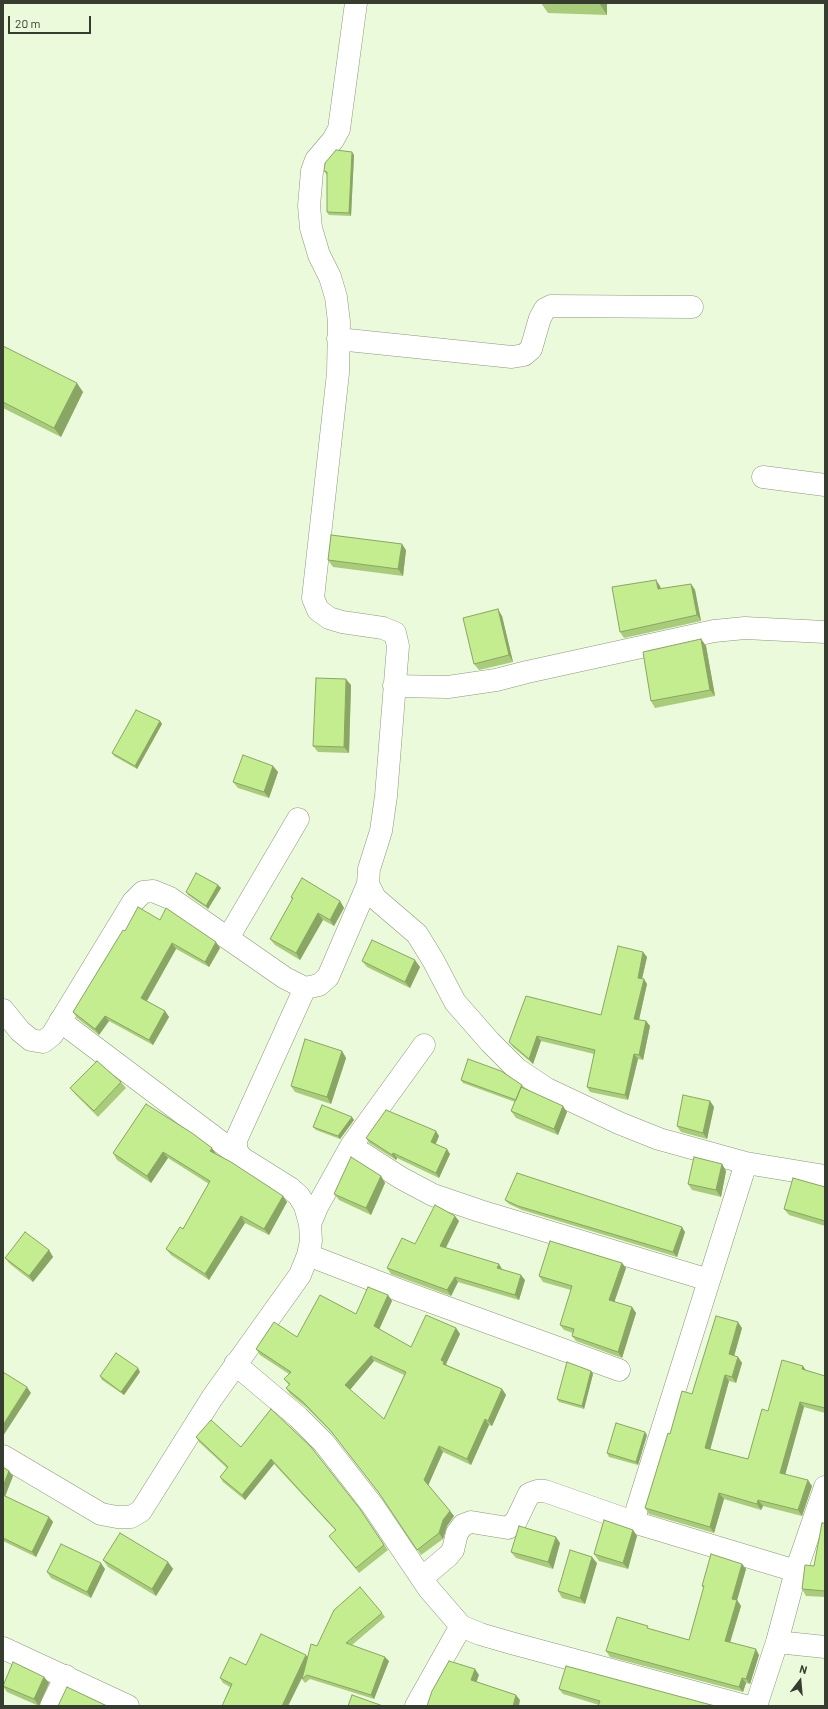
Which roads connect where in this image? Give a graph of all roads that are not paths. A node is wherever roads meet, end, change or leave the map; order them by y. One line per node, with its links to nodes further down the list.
1 (356, 3): 3 (street)
2 (692, 307): 3 (street)
3 (338, 339): 7 (street)
4 (763, 477): 5 (street)
5 (825, 485)
6 (825, 632): 7 (street)
7 (394, 686): 9 (street)
8 (298, 819): 10 (street)
9 (368, 884): 11 (street); 17 (street)
10 (228, 938): 11 (street); 13 (street)
11 (305, 988): 16 (street)
12 (3, 1010): 13 (street)
13 (60, 1021): 16 (street)
14 (424, 1045): 15 (street)
15 (351, 1146): 19 (street); 21 (street)
16 (242, 1158): 19 (street)
17 (746, 1163): 18 (street); 21 (street)
18 (825, 1176)
19 (310, 1224): 20 (street)
20 (308, 1255): 22 (street); 23 (street)
21 (709, 1280): 26 (street)
22 (235, 1364): 24 (street); 28 (street)
23 (618, 1370)
24 (3, 1456)
25 (825, 1486): 27 (street)
26 (633, 1522): 27 (street); 28 (street)
27 (796, 1571): 30 (street)
28 (422, 1578): 29 (street)
29 (461, 1626): 36 (street); 37 (street)
30 (777, 1642): 31 (street); 38 (street)
31 (825, 1647)
32 (3, 1648): 33 (street)
33 (66, 1676): 34 (street); 35 (street)
34 (51, 1706)
35 (128, 1706)
36 (416, 1706)
37 (746, 1706)
38 (756, 1706)

